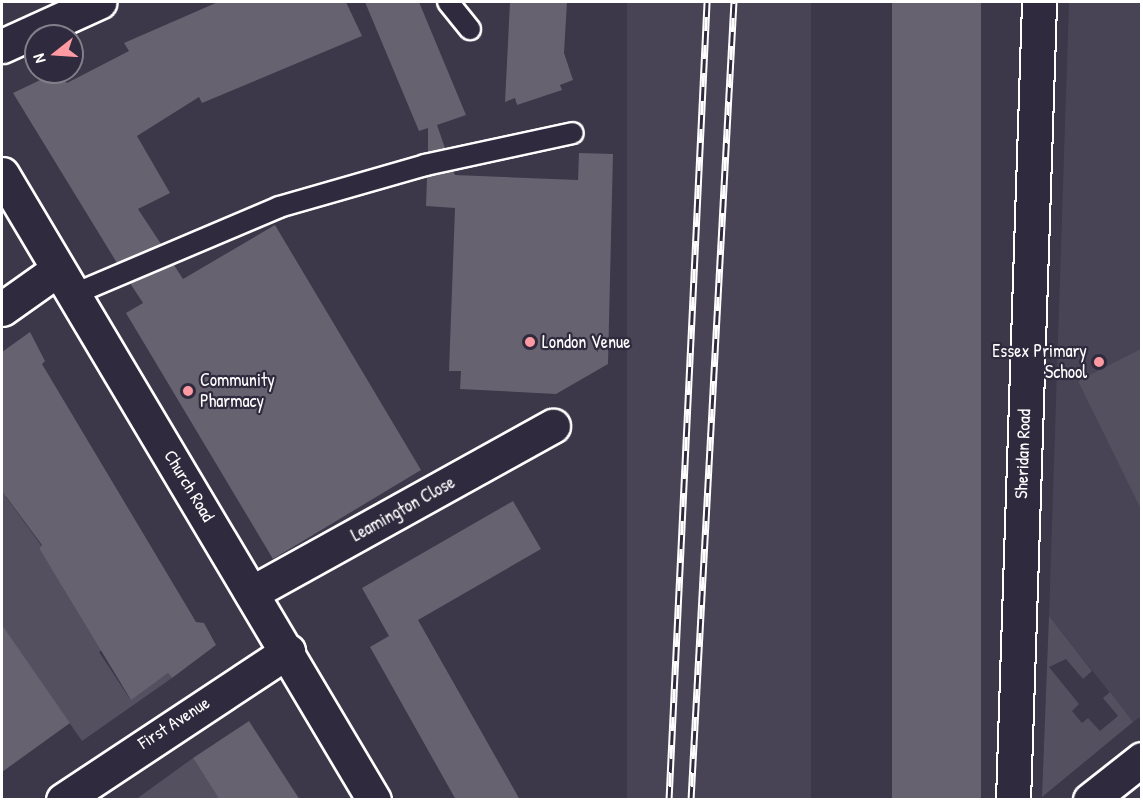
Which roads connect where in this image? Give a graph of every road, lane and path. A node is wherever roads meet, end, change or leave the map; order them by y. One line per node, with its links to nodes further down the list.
1 (99, 2): 5 (street)
2 (448, 2): 4 (lane)
3 (1039, 2): 16 (street, Sheridan Road)
4 (470, 29)
5 (2, 46)
6 (573, 133): 8 (lane)
7 (2, 174): 8 (street, Church Road)
8 (64, 283): 9 (street); 11 (street, Church Road)
9 (2, 309)
10 (553, 426): 11 (street, Leamington Close)
11 (253, 592): 12 (street, Church Road)
12 (288, 651): 14 (street, First Avenue); 15 (street, Church Road)
13 (1142, 759): 17 (street)
14 (63, 800)
15 (374, 800)
16 (1013, 800)
17 (1090, 800)

